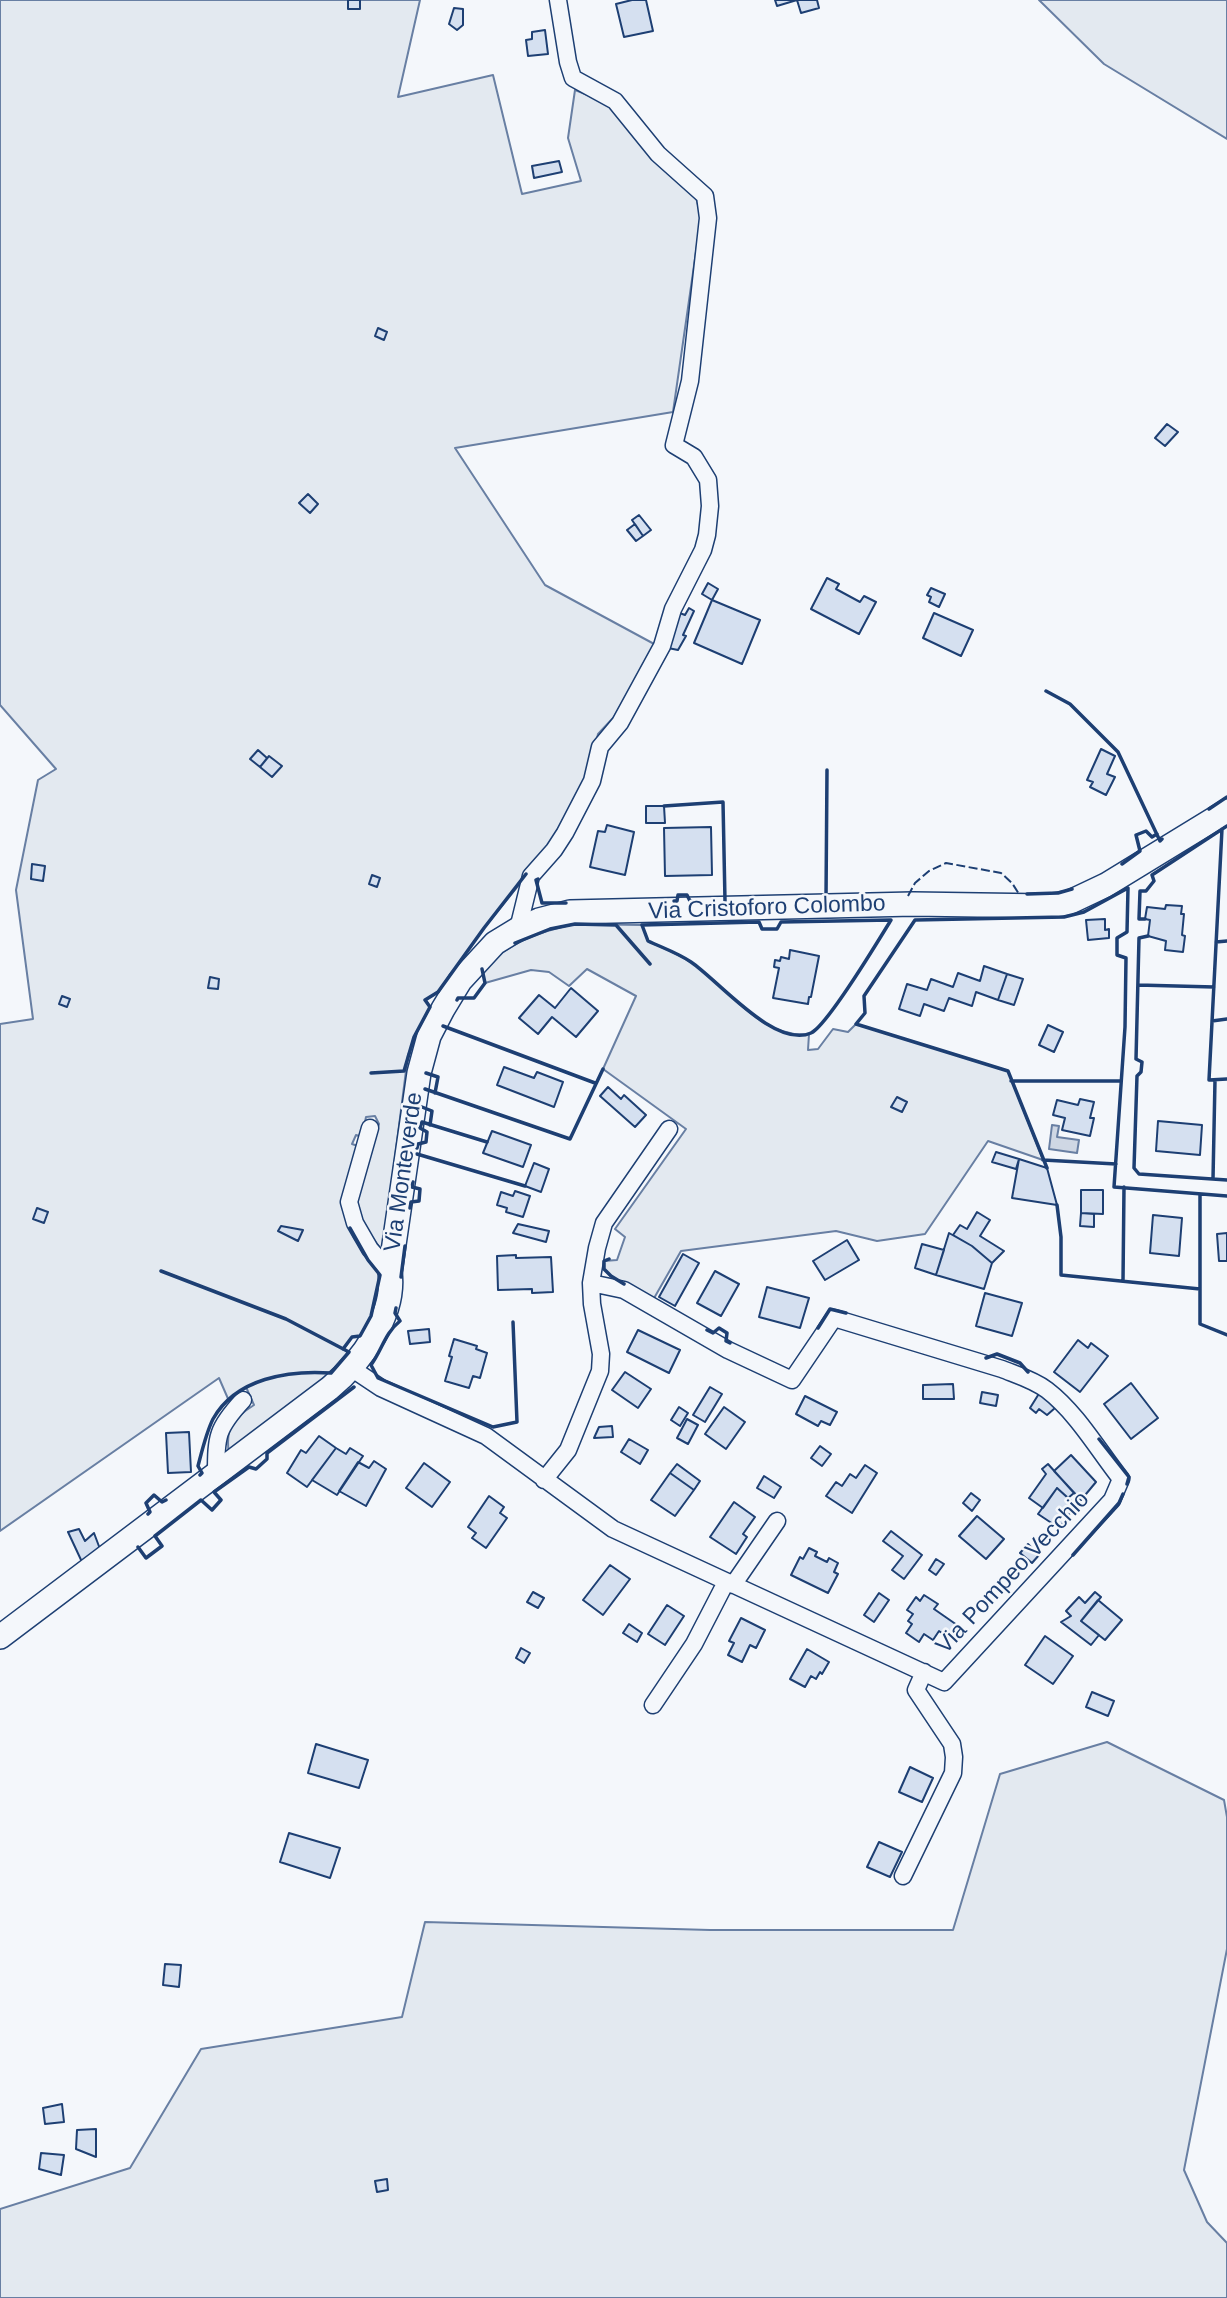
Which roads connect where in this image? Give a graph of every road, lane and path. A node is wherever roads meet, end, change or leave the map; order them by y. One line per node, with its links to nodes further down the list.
1 (558, 0): 3 (street)
2 (1227, 811): 3 (street, Via Cristoforo Colombo)
3 (518, 929): 6 (street, Via Monteverde)
4 (370, 1128): 6 (street)
5 (669, 1129): 7 (street)
6 (390, 1272): 8 (street, Via Monteverde)
7 (591, 1283): 11 (street); 15 (street, Via Pompeo Vecchio)
8 (346, 1374): 10 (street); 11 (street, Via Pompeo Vecchio)
9 (243, 1400): 10 (street)
10 (216, 1474): 14 (street)
11 (544, 1480): 13 (street, Via Pompeo Vecchio)
12 (777, 1521): 13 (street)
13 (729, 1583): 15 (street, Via Pompeo Vecchio); 16 (street)
14 (0, 1637)
15 (924, 1672): 17 (street)
16 (653, 1705)
17 (903, 1876)

